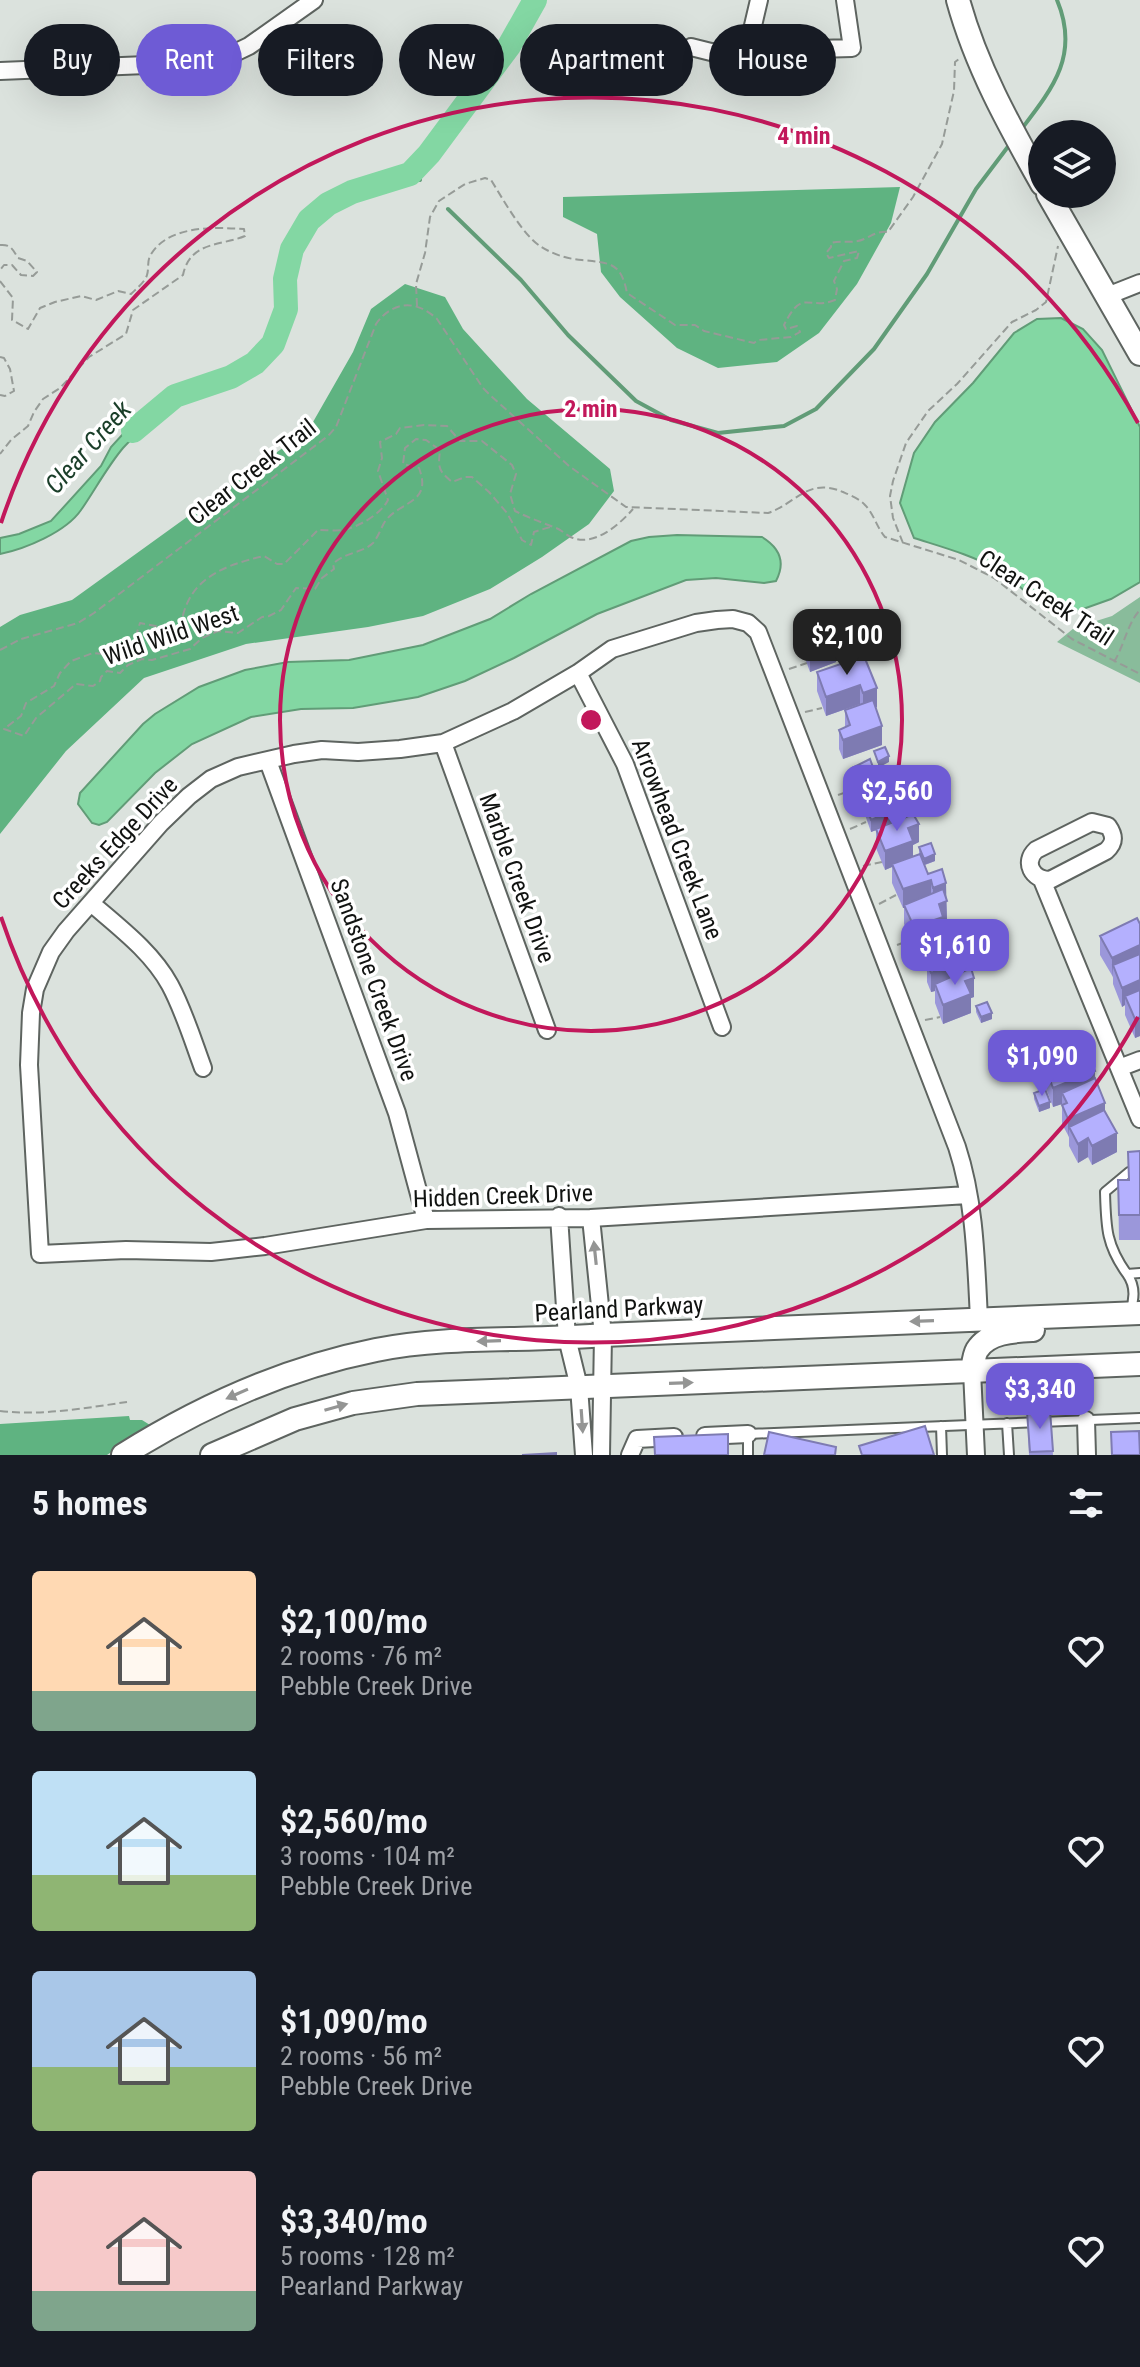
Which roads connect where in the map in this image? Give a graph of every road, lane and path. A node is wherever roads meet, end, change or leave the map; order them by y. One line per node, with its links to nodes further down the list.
1 (314, 0): 8 (street)
2 (759, 0): 5 (street)
3 (845, 0): 6 (street)
4 (958, 0): 7 (main road)
5 (753, 24)
6 (836, 48)
7 (971, 58): 9 (main road); 17 (path)
8 (0, 71)
9 (1028, 159)
10 (1056, 208): 11 (main road)
11 (1073, 237): 16 (main road); 24 (path)
12 (0, 245): 13 (path)
13 (0, 270)
14 (0, 281): 21 (path)
15 (1140, 283): 16 (street)
16 (1107, 296): 18 (main road)
17 (417, 306): 22 (path, Clear Creek Trail); 26 (path, Clear Creek Trail)
18 (1140, 354)
19 (0, 357): 20 (path)
20 (0, 395)
21 (0, 454)
22 (633, 509): 23 (path, Wild Wild West); 24 (path, Clear Creek Trail)
23 (550, 527): 34 (path, Wild Wild West); 34 (path, Wild Wild West)
24 (903, 543): 27 (path, Clear Creek Trail)
25 (1139, 612): 27 (path)
26 (0, 650)
27 (1114, 662): 31 (path, Clear Creek Trail)
28 (807, 663): 30 (path)
29 (578, 673): 30 (street, Creeks Edge Drive); 35 (street, Creeks Edge Drive); 47 (street, Arrowhead Creek Lane)
30 (774, 673): 33 (street)
31 (1140, 674)
32 (823, 708): 33 (path)
33 (790, 716): 38 (street)
34 (2, 728)
35 (443, 743): 36 (street, Creeks Edge Drive); 48 (street, Marble Creek Drive)
36 (268, 761): 45 (street, Creeks Edge Drive); 58 (street, Sandstone Creek Drive)
37 (855, 789): 38 (path)
38 (822, 800): 40 (street)
39 (868, 822): 40 (path)
40 (835, 834): 42 (street)
41 (882, 862): 42 (path)
42 (849, 870): 46 (street)
43 (1042, 880): 43 (street); 51 (street)
44 (896, 895): 46 (path)
45 (91, 903): 50 (street); 59 (street, Creeks Edge Drive)
46 (865, 910): 55 (street)
47 (722, 1027)
48 (547, 1030)
49 (1140, 1060): 51 (street)
50 (203, 1068)
51 (1119, 1068): 52 (street)
52 (1134, 1088): 53 (street)
53 (1140, 1119)
54 (1140, 1171): 61 (lane)
55 (968, 1195): 57 (street, Hidden Creek Drive); 64 (street)
56 (559, 1216): 57 (street, Hidden Creek Drive); 58 (street, Hidden Creek Drive); 66 (street)
57 (591, 1218): 65 (street, one-way to 57)
58 (426, 1220): 59 (street, Hidden Creek Drive)
59 (40, 1254)
60 (1140, 1273): 61 (lane)
61 (1127, 1274): 62 (lane)
62 (1134, 1313): 63 (main road, Pearland Parkway)
63 (1096, 1314): 64 (main road, Pearland Parkway); 68 (main road)
64 (979, 1319): 65 (main road, Pearland Parkway, one-way to 65)
65 (603, 1335): 66 (main road, Pearland Parkway); 70 (street)
66 (567, 1338): 69 (street); 79 (main road, Pearland Parkway, one-way to 79)
67 (1140, 1364): 68 (main road)
68 (972, 1371): 70 (main road, one-way to 68); 76 (street)
69 (579, 1387): 70 (main road); 80 (main road, one-way to 69); 81 (street, one-way to 81)
70 (603, 1387): 82 (street)
71 (127, 1402): 72 (path)
72 (0, 1411)
73 (1140, 1418): 74 (lane)
74 (1086, 1420): 75 (lane); 88 (street)
75 (1007, 1423): 76 (lane); 87 (lane)
76 (975, 1425): 77 (lane); 86 (street)
77 (941, 1426): 78 (lane); 85 (lane)
78 (748, 1434): 83 (street); 84 (lane)
79 (123, 1455)
80 (212, 1455)
81 (584, 1455)
82 (601, 1455)
83 (630, 1455)
84 (748, 1455)
85 (942, 1455)
86 (976, 1455)
87 (1009, 1455)
88 (1087, 1455)

